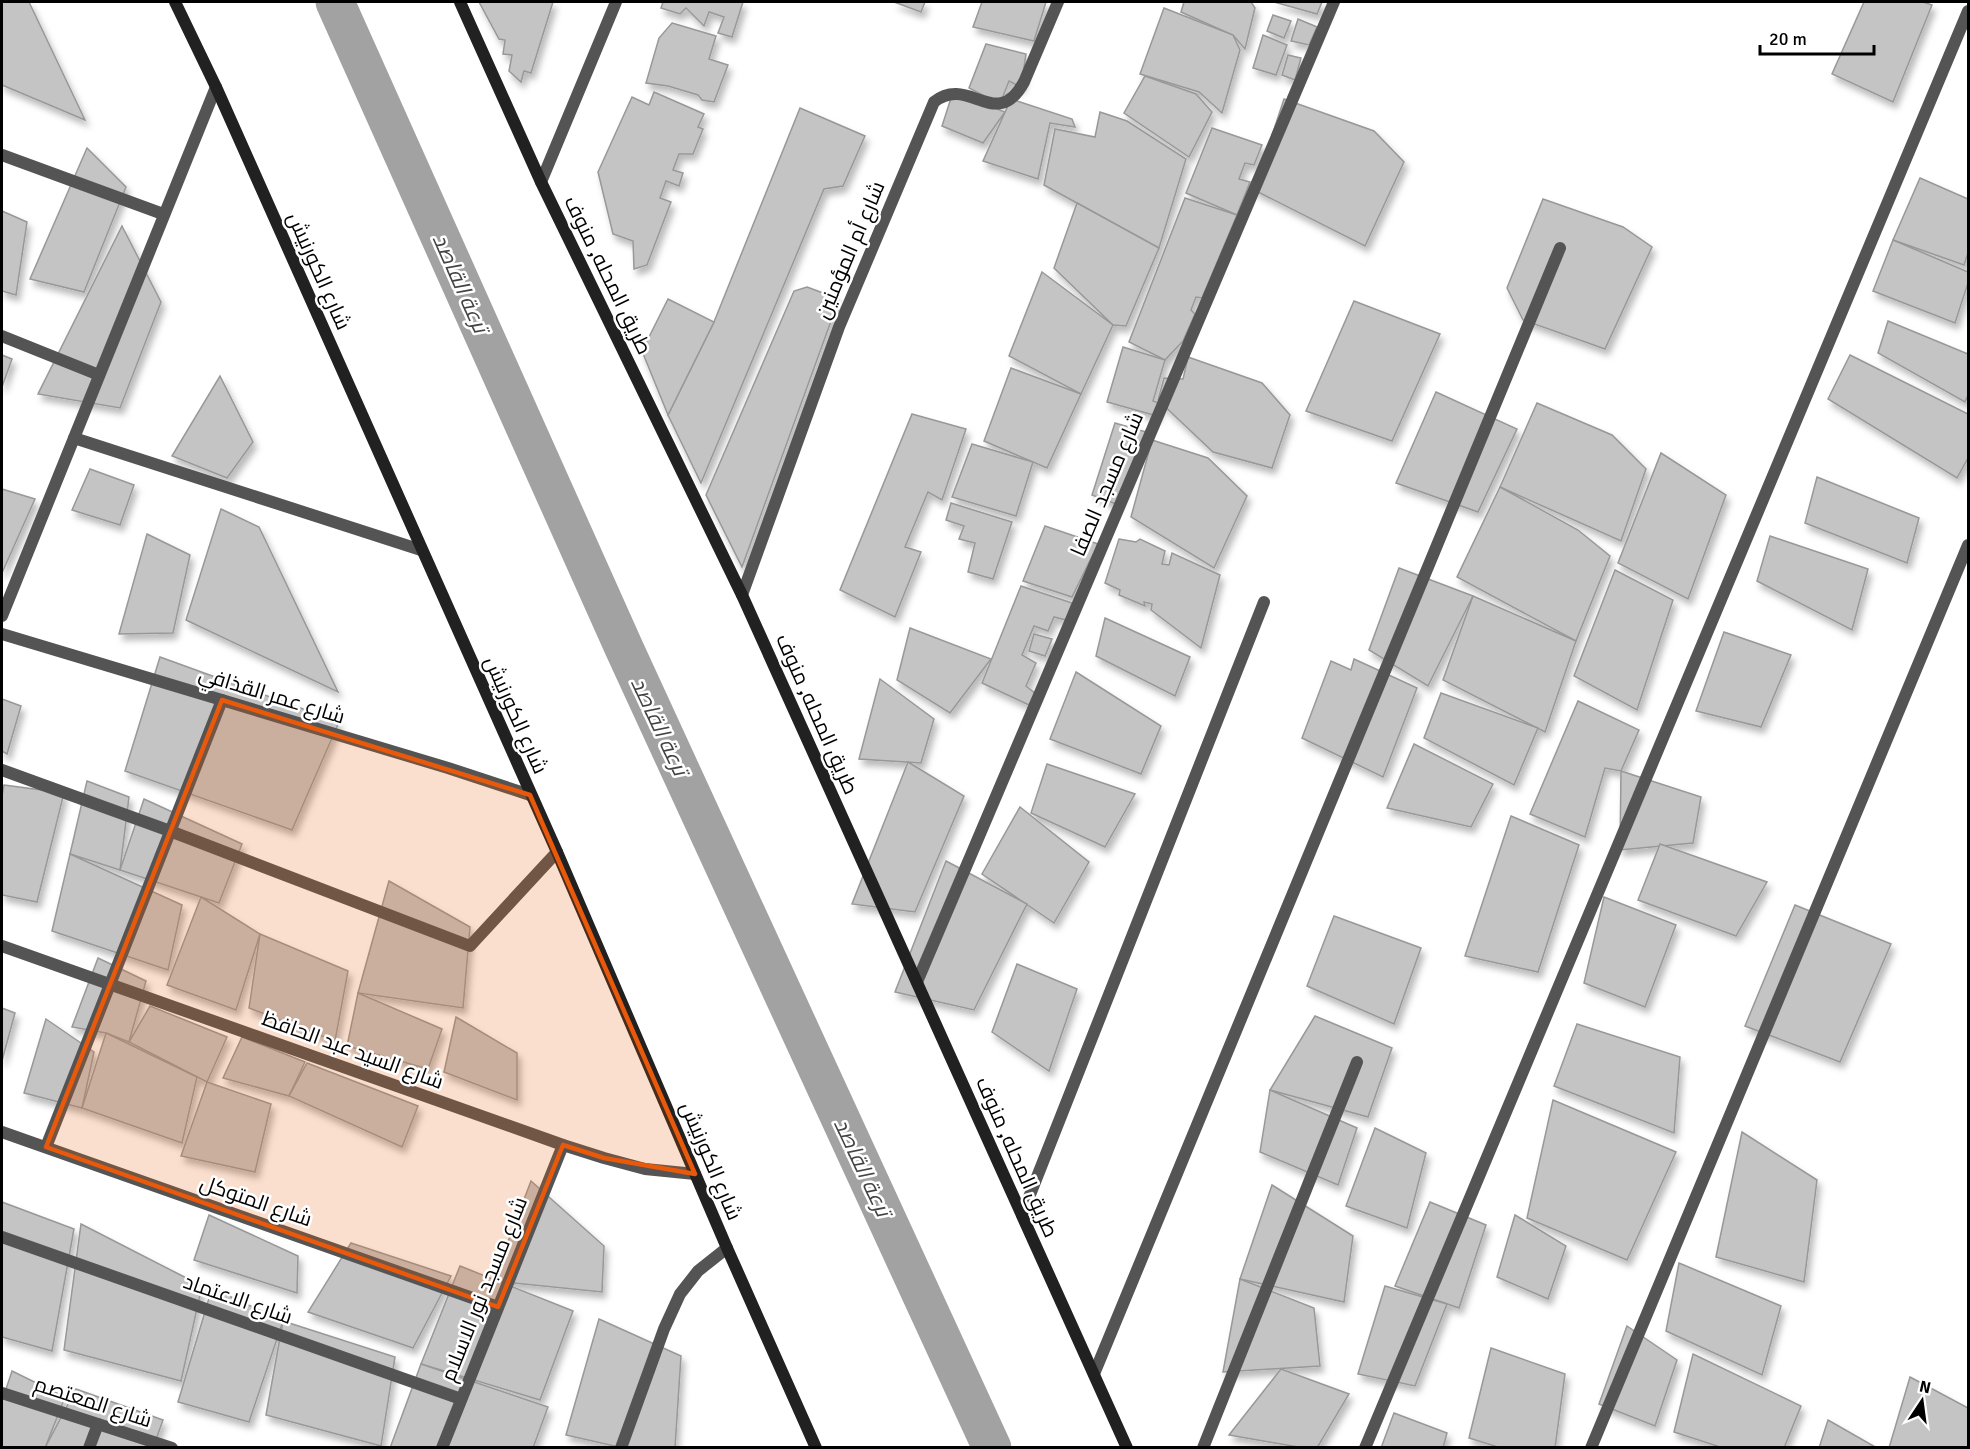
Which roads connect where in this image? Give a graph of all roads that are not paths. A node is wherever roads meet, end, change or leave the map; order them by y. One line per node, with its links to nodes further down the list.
1 (175, 2): 7 (main road, شارع الكورنيش)
2 (460, 2): 9 (main road, طريق المحله, منوف)
3 (616, 2): 9 (street)
4 (1058, 2): 17 (street, شارع أم المؤمنين)
5 (1334, 2): 27 (street, شارع مسجد الصفا)
6 (1968, 11): 49 (street)
7 (216, 87): 10 (street); 16 (main road, شارع الكورنيش)
8 (2, 155): 10 (street)
9 (541, 182): 17 (main road, طريق المحله, منوف)
10 (163, 214): 13 (street)
11 (1560, 248): 38 (street)
12 (2, 336): 13 (street)
13 (99, 375): 14 (street)
14 (74, 438): 16 (street); 19 (street)
15 (1968, 545): 50 (street)
16 (421, 550): 23 (main road, شارع الكورنيش)
17 (742, 596): 27 (main road, طريق المحله, منوف)
18 (1264, 602): 34 (street)
19 (2, 616)
20 (2, 634): 21 (street, شارع عمر القذافي)
21 (222, 700): 23 (street, شارع عمر القذافي); 24 (street)
22 (2, 770): 24 (street)
23 (530, 795): 25 (main road, شارع الكورنيش)
24 (170, 831): 25 (street); 28 (street)
25 (557, 852): 33 (main road, شارع الكورنيش)
26 (2, 946): 28 (street, شارع السيد عبد الحافظ)
27 (917, 982): 34 (main road, طريق المحله, منوف)
28 (110, 984): 31 (street, شارع السيد عبد الحافظ); 32 (street)
29 (1357, 1062): 48 (street)
30 (2, 1132): 32 (street, شارع المتوكل)
31 (563, 1145): 33 (street, شارع السيد عبد الحافظ); 37 (street, شارع مسجد نور الاسلام)
32 (46, 1147): 37 (street, شارع المتوكل)
33 (695, 1174): 36 (main road, شارع الكورنيش)
34 (1022, 1215): 38 (main road, طريق المحله, منوف)
35 (2, 1237): 40 (street, شارع الاعتماد)
36 (727, 1248): 42 (main road, شارع الكورنيش); 46 (street)
37 (498, 1307): 40 (street, شارع مسجد نور الاسلام)
38 (1094, 1374): 47 (main road, طريق المحله, منوف)
39 (2, 1393): 41 (street, شارع المعتصم)
40 (462, 1399): 45 (street, شارع مسجد نور الاسلام)
41 (98, 1424): 43 (street); 44 (street, شارع المعتصم)
42 (815, 1447)
43 (89, 1448)
44 (172, 1448)
45 (442, 1448)
46 (621, 1448)
47 (1127, 1448)
48 (1203, 1448)
49 (1365, 1448)
50 (1592, 1448)

